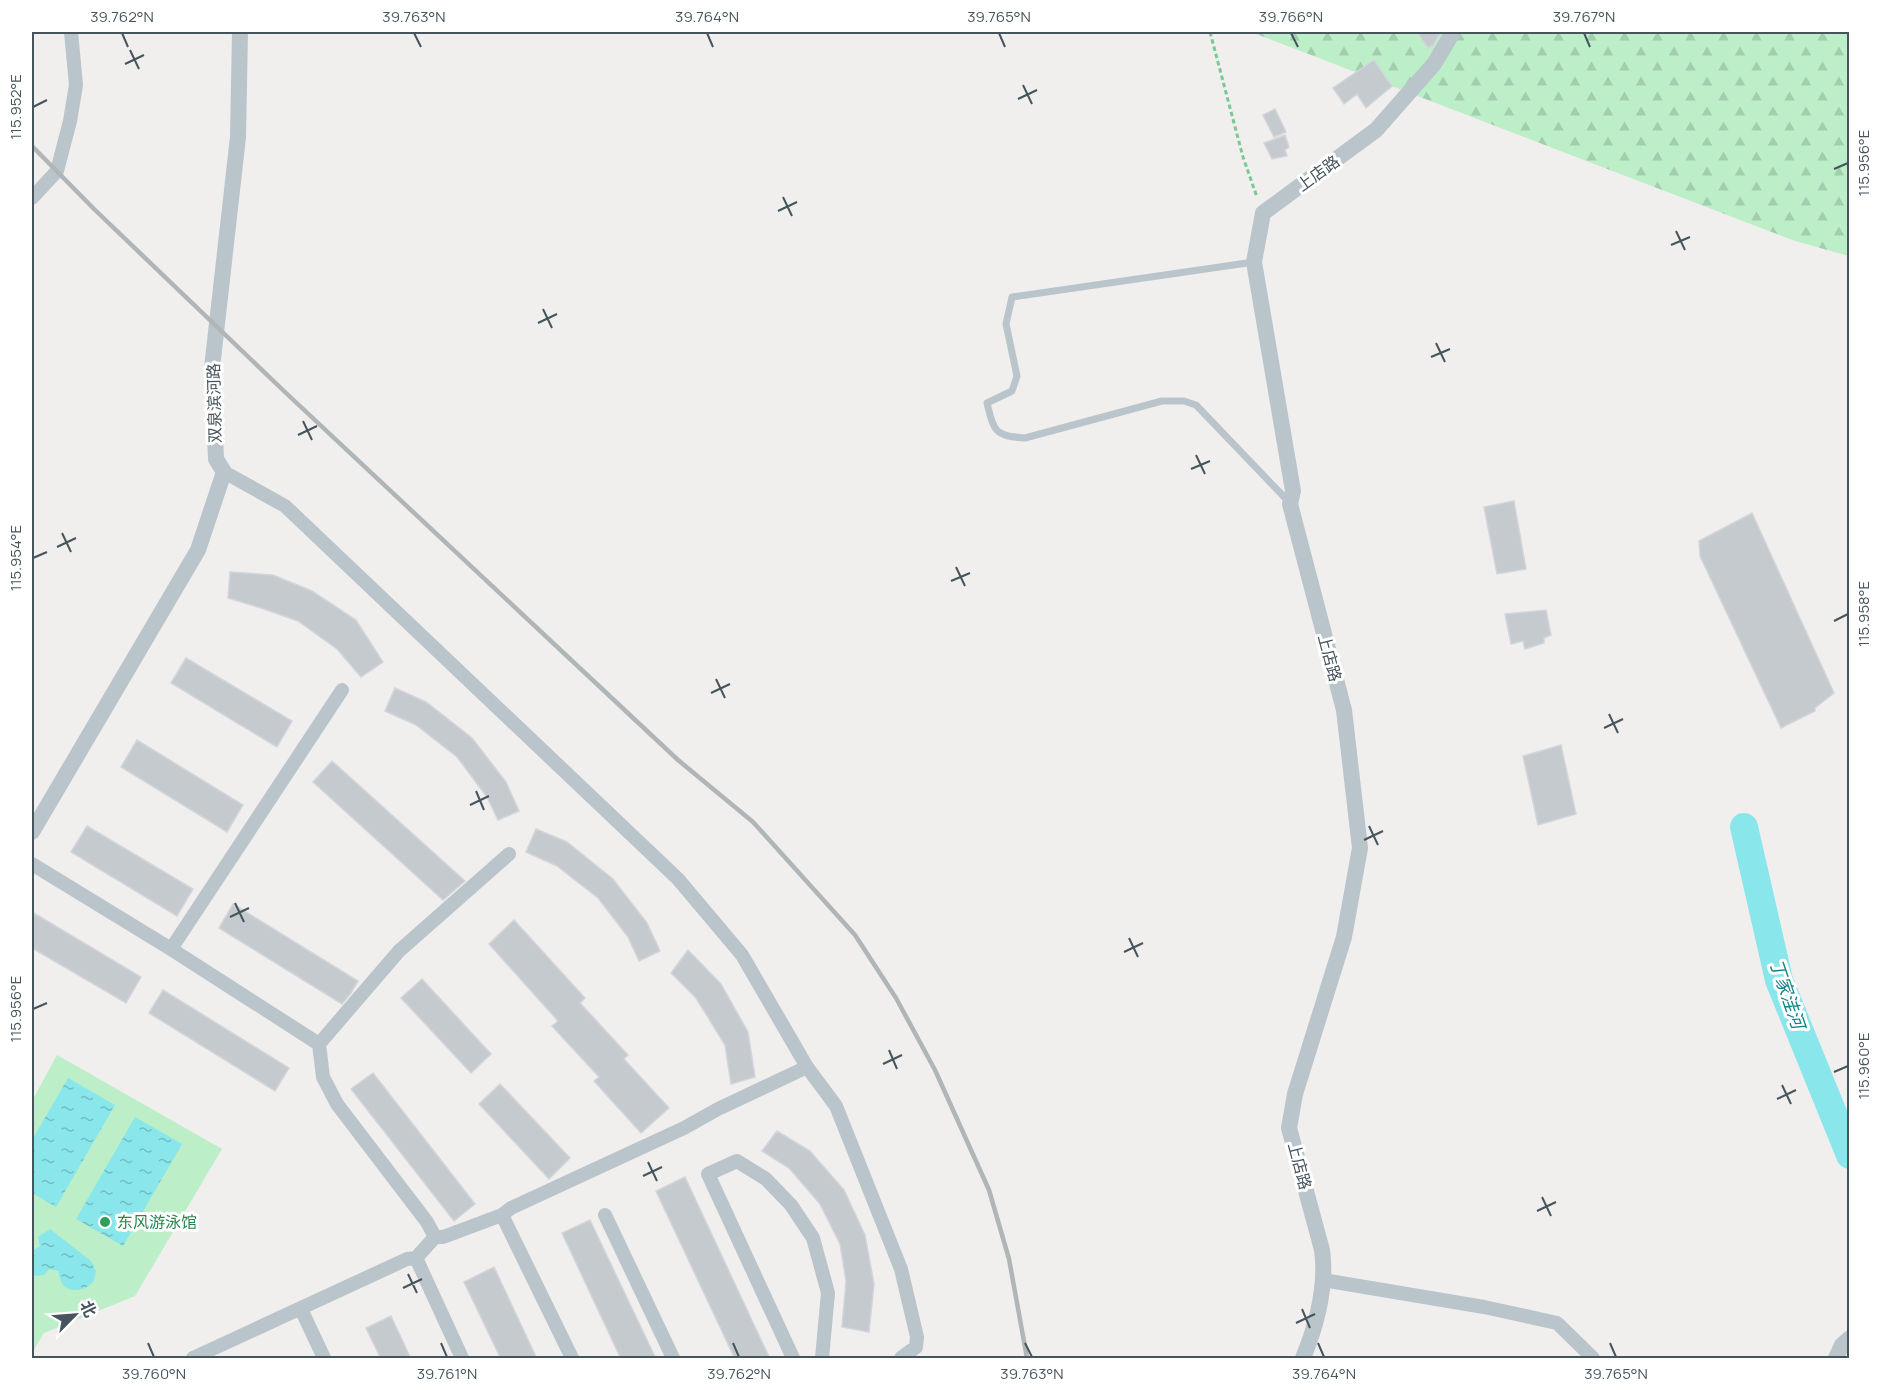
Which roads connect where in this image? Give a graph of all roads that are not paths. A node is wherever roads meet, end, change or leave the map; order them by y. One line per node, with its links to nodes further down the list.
1 (71, 32): 4 (street)
2 (240, 32): 6 (street, 双泉滨河路)
3 (1454, 32): 5 (street, 上店路)
4 (32, 198)
5 (1254, 262): 7 (street, 上店路); 7 (lane)
6 (224, 472): 9 (street); 14 (street)
7 (1290, 504): 19 (street, 上店路)
8 (342, 690): 12 (street)
9 (32, 832)
10 (508, 854): 13 (street)
11 (32, 864): 12 (street)
12 (171, 949): 13 (street)
13 (319, 1044): 17 (street)
14 (807, 1067): 15 (street); 29 (street)
15 (502, 1215): 17 (street); 25 (street)
16 (605, 1215): 26 (street)
17 (435, 1237): 18 (street)
18 (416, 1258): 20 (street); 24 (street)
19 (1323, 1280): 30 (street, 上店路); 31 (street)
20 (301, 1309): 22 (street); 23 (street)
21 (1850, 1338): 32 (street)
22 (193, 1359)
23 (324, 1359)
24 (462, 1359)
25 (572, 1359)
26 (673, 1359)
27 (794, 1359): 28 (street)
28 (822, 1359)
29 (901, 1359)
30 (1303, 1359)
31 (1593, 1359)
32 (1836, 1359)

